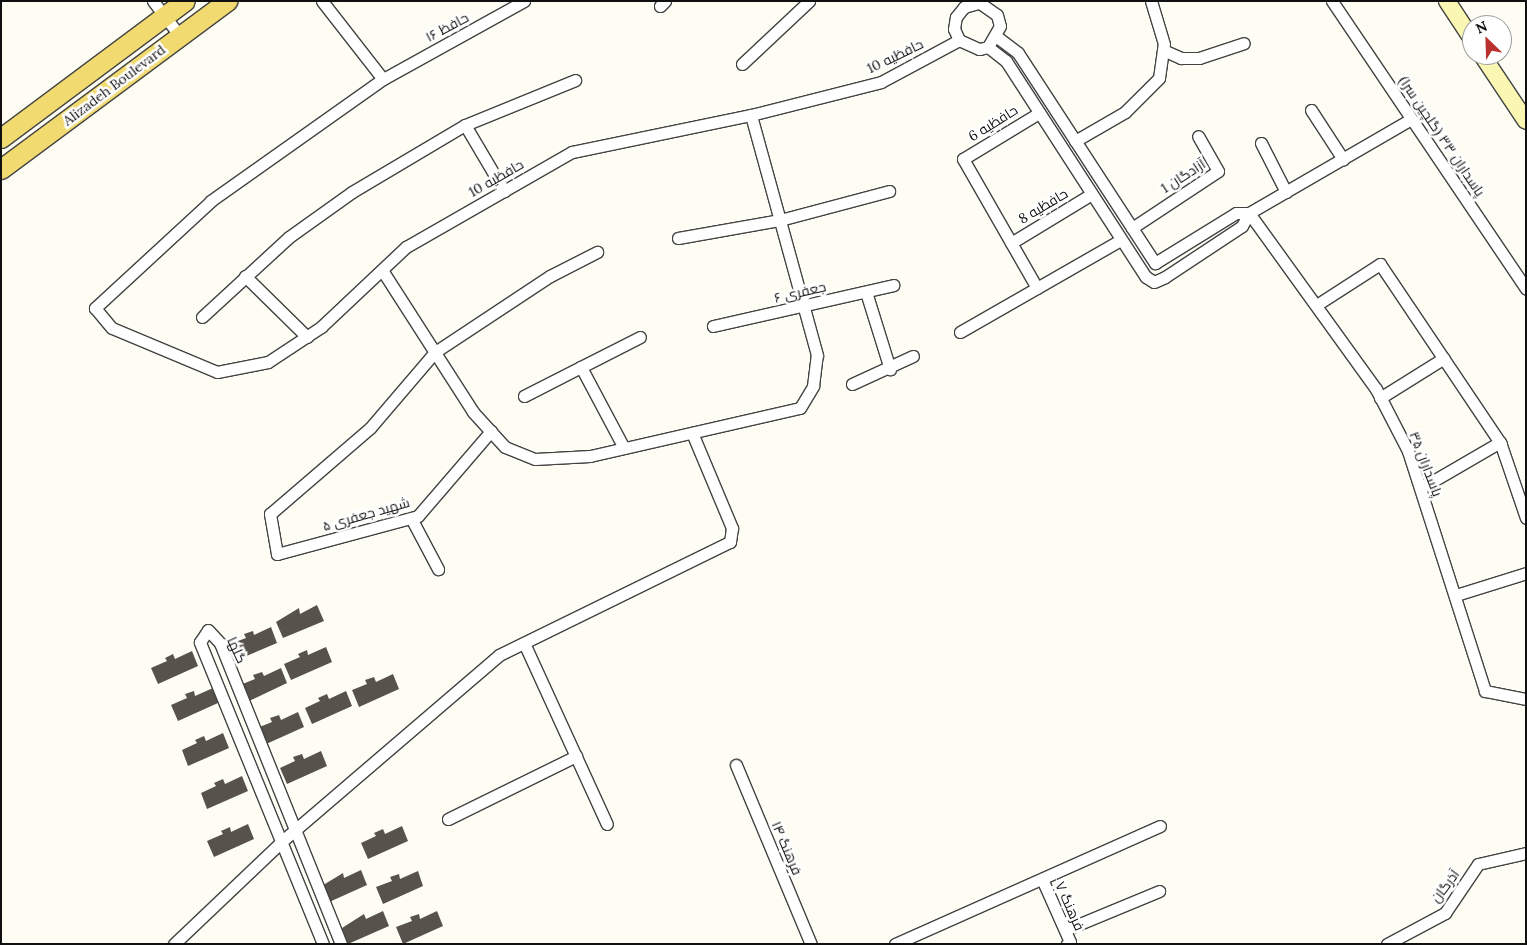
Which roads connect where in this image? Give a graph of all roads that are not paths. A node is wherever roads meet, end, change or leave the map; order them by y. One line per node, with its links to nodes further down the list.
1 (153, 1): 12 (street)
2 (185, 1): 12 (main road, Alizadeh Boulevard)
3 (227, 1): 14 (main road, Alizadeh Boulevard)
4 (322, 1): 22 (street)
5 (524, 1): 22 (street, حافظ ۱۶)
6 (809, 1): 20 (street)
7 (1151, 1): 19 (street)
8 (1332, 1): 27 (street, پاسداران ۳۳ (گلچین سرا))
9 (1447, 1): 13 (street)
10 (977, 2): 11 (street); 15 (street)
11 (962, 4): 16 (street)
12 (165, 16): 14 (street); 31 (main road, Alizadeh Boulevard)
13 (1462, 24)
14 (180, 36): 35 (main road, Alizadeh Boulevard)
15 (997, 37): 18 (street); 32 (street)
16 (959, 40): 18 (street); 26 (street, حافظیه 10)
17 (1244, 43): 19 (street)
18 (988, 47): 25 (street)
19 (1163, 50): 32 (street)
20 (742, 64)
21 (1489, 65): 28 (street)
22 (383, 79): 55 (street, حافظ ۱۶)
23 (575, 80): 29 (street)
24 (1311, 110): 34 (street)
25 (1039, 113): 39 (street); 45 (street, حافظیه 6)
26 (751, 115): 36 (street, حافظیه 10); 41 (street)
27 (1412, 119): 34 (street); 51 (street, پاسداران ۳۳ (گلچین سرا))
28 (1526, 121)
29 (465, 125): 36 (street); 48 (street)
30 (1198, 136): 42 (street, آزادگان 1)
31 (1, 138)
32 (1075, 141): 42 (street)
33 (1261, 143): 38 (street)
34 (1343, 159): 38 (street)
35 (1, 169)
36 (504, 191): 47 (street, حافظیه 10)
37 (889, 191): 41 (street)
38 (1286, 192): 40 (street)
39 (1090, 195): 44 (street); 45 (street, حافظیه 8)
40 (1249, 213): 42 (street); 44 (street); 53 (street, پاسداران ۳۵)
41 (780, 220): 43 (street); 54 (street)
42 (1132, 228)
43 (678, 238)
44 (1119, 241): 50 (street)
45 (1011, 243): 50 (street)
46 (597, 252): 61 (street)
47 (382, 270): 59 (street, حافظیه 10); 61 (street)
48 (245, 276): 56 (street); 59 (street)
49 (893, 285): 52 (street, جعفری ۶)
50 (1037, 288): 58 (street)
51 (1526, 289)
52 (866, 292): 54 (street, جعفری ۶); 65 (street)
53 (1318, 304): 63 (street); 68 (street, پاسداران ۳۵)
54 (804, 307): 57 (street, جعفری ۶); 70 (street)
55 (95, 308): 59 (street, حافظیه 10)
56 (202, 317)
57 (713, 326)
58 (960, 332)
59 (307, 337)
60 (640, 337): 64 (street)
61 (435, 352): 69 (street); 74 (street, شهید جعفری ۵)
62 (913, 356): 65 (street)
63 (1444, 358): 68 (street); 71 (street)
64 (581, 367): 67 (street); 72 (street)
65 (890, 369): 66 (street)
66 (852, 384)
67 (524, 396)
68 (1380, 398): 73 (street, پاسداران ۳۵)
69 (491, 431): 72 (street); 74 (street, شهید جعفری ۵)
70 (692, 433): 72 (street); 79 (street)
71 (1500, 443): 73 (street); 75 (street)
72 (624, 448)
73 (1420, 488): 78 (street, پاسداران ۳۵)
74 (411, 518): 76 (street)
75 (1526, 518)
76 (438, 569)
77 (1526, 573): 78 (street)
78 (1456, 595): 80 (street, پاسداران ۳۵)
79 (524, 643): 81 (street); 86 (street)
80 (1526, 699)
81 (576, 756): 83 (street); 84 (street)
82 (736, 765): 95 (street, فرهنگ ۱۴)
83 (448, 820)
84 (607, 824)
85 (1160, 826): 89 (street)
86 (295, 831): 87 (street); 87 (street, گلها); 94 (street, گلها)
87 (281, 842): 92 (street); 93 (street, گلها)
88 (1526, 853): 98 (street, آذرگان)
89 (1042, 879): 91 (street, فرهنگ ۷); 96 (street)
90 (1159, 891): 91 (street)
91 (1064, 930): 97 (street, فرهنگ ۷)
92 (174, 944)
93 (323, 944)
94 (341, 944)
95 (811, 944)
96 (895, 944)
97 (1066, 944)
98 (1387, 944)

